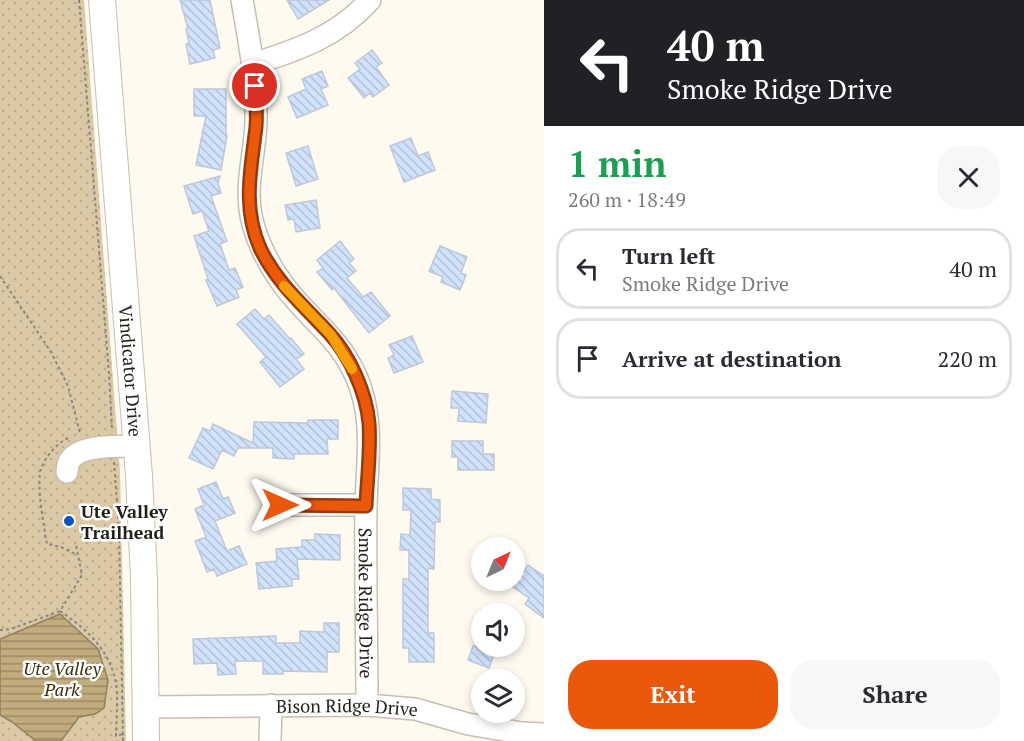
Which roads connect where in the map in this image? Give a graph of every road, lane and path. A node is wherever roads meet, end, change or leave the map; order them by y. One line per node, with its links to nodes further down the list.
1 (79, 0): 8 (path)
2 (102, 0): 8 (main road, Vindicator Drive)
3 (242, 0): 5 (street, Smoke Ridge Drive)
4 (370, 0): 5 (street)
5 (253, 64): 11 (street, Smoke Ridge Drive)
6 (0, 276): 7 (path)
7 (80, 433)
8 (124, 446): 9 (street); 17 (main road, Vindicator Drive); 20 (path)
9 (67, 472)
10 (280, 505): 11 (street)
11 (366, 506): 16 (street, Smoke Ridge Drive)
12 (76, 545): 13 (path)
13 (60, 611): 14 (path); 20 (path)
14 (0, 630)
15 (271, 705): 16 (street, Bison Ridge Drive); 17 (street, Bison Ridge Drive); 22 (street)
16 (368, 705): 18 (street, Bison Ridge Drive)
17 (146, 707): 20 (main road, Vindicator Drive)
18 (466, 732): 19 (street, Bison Ridge Drive)
19 (544, 734)
20 (135, 737): 21 (path)
21 (123, 741)
22 (270, 741)

